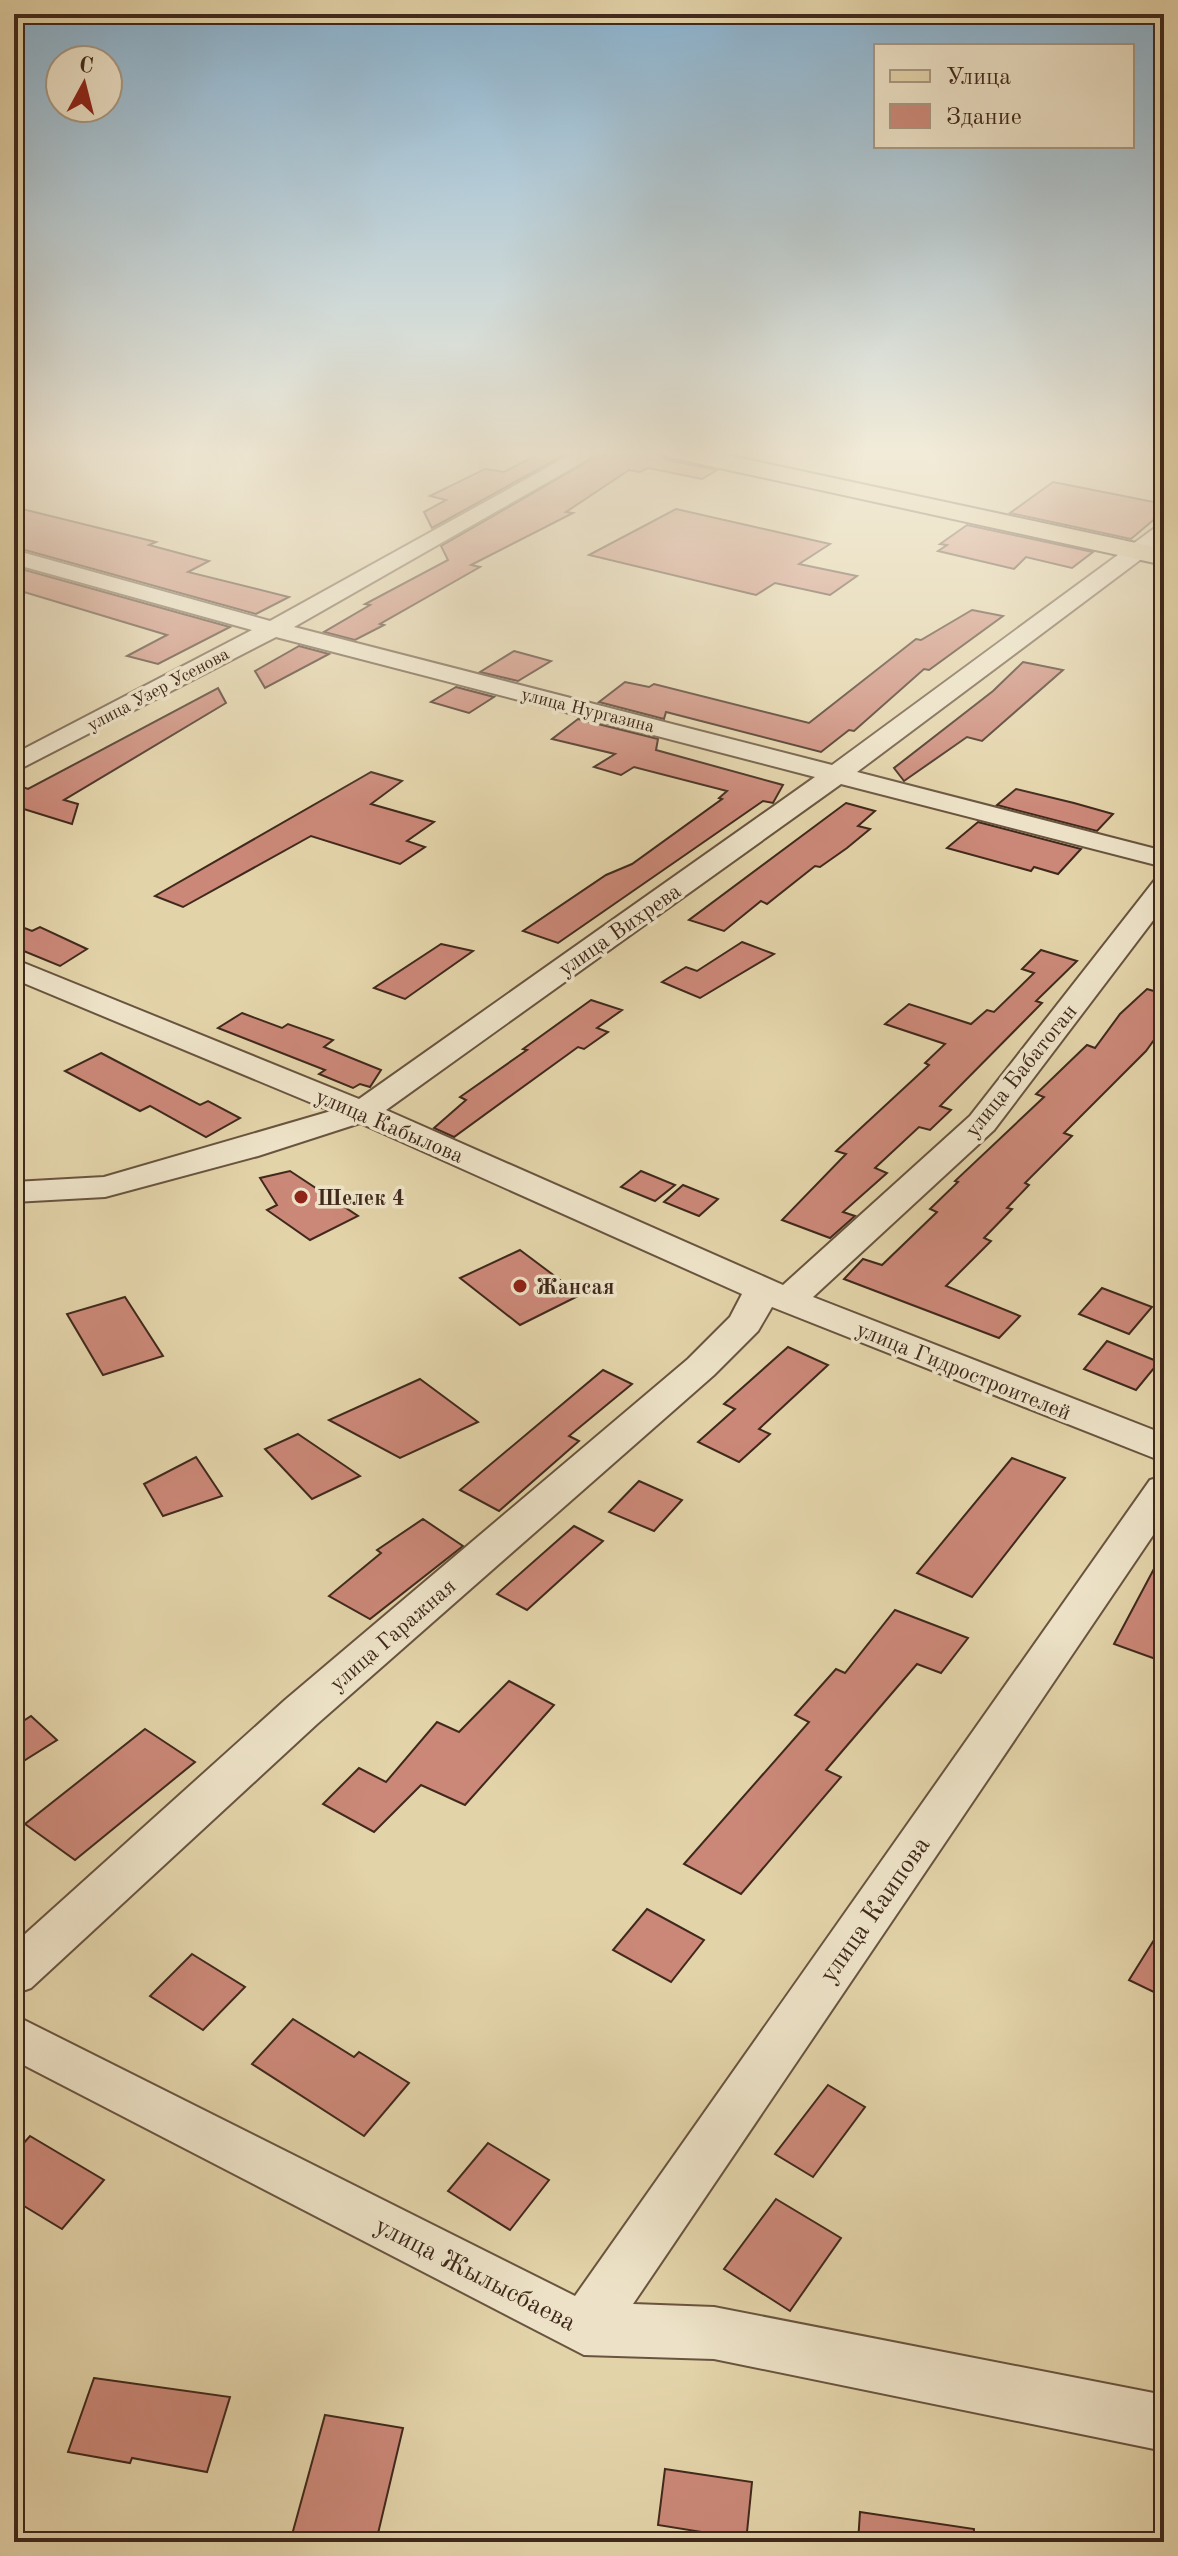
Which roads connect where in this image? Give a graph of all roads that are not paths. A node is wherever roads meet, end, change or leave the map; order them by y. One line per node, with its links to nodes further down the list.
1 (58, 569): 4 (street, улица Нургазина)
2 (380, 569): 4 (street, улица Узер Усенова)
3 (1129, 569): 6 (street, улица Вихрева)
4 (273, 629): 5 (street, улица Узер Усенова); 6 (street, улица Нургазина)
5 (14, 764)
6 (837, 774): 7 (street, улица Нургазина); 10 (street, улица Вихрева)
7 (1164, 859)
8 (1164, 887): 12 (street, улица Бабатоган)
9 (14, 968): 10 (street, улица Кабылова)
10 (362, 1112): 11 (street, улица Вихрева); 12 (street, улица Кабылова)
11 (14, 1192)
12 (776, 1295): 13 (street, улица Гидростроителей); 15 (street, улица Гаражная)
13 (1164, 1449)
14 (1164, 1489): 17 (street, улица Каипова)
15 (14, 1974)
16 (14, 2036): 17 (street, улица Жылысбаева)
17 (584, 2329): 18 (street, улица Жылысбаева)
18 (1164, 2423)

